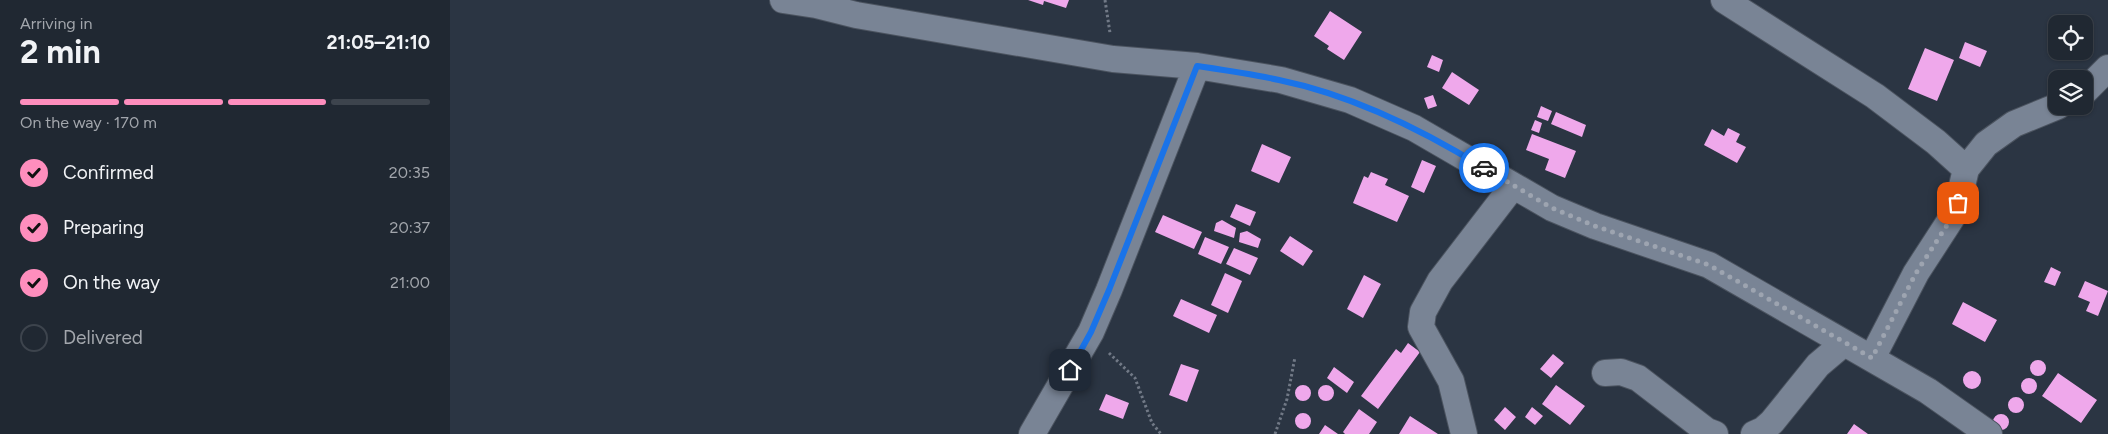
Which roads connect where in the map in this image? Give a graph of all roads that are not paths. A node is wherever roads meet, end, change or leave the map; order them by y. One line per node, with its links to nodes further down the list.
1 (783, 0): 3 (street)
2 (1724, 0): 7 (street)
3 (1197, 66): 8 (street); 12 (street)
4 (2108, 68): 5 (street)
5 (2093, 83)
6 (2048, 110): 7 (street)
7 (1966, 169): 10 (street)
8 (1513, 186): 9 (street); 13 (street)
9 (1844, 343): 10 (street); 15 (street)
10 (1872, 358): 16 (street)
11 (1605, 372): 14 (street)
12 (1032, 434)
13 (1464, 434)
14 (1715, 434)
15 (1754, 434)
16 (1989, 434)

